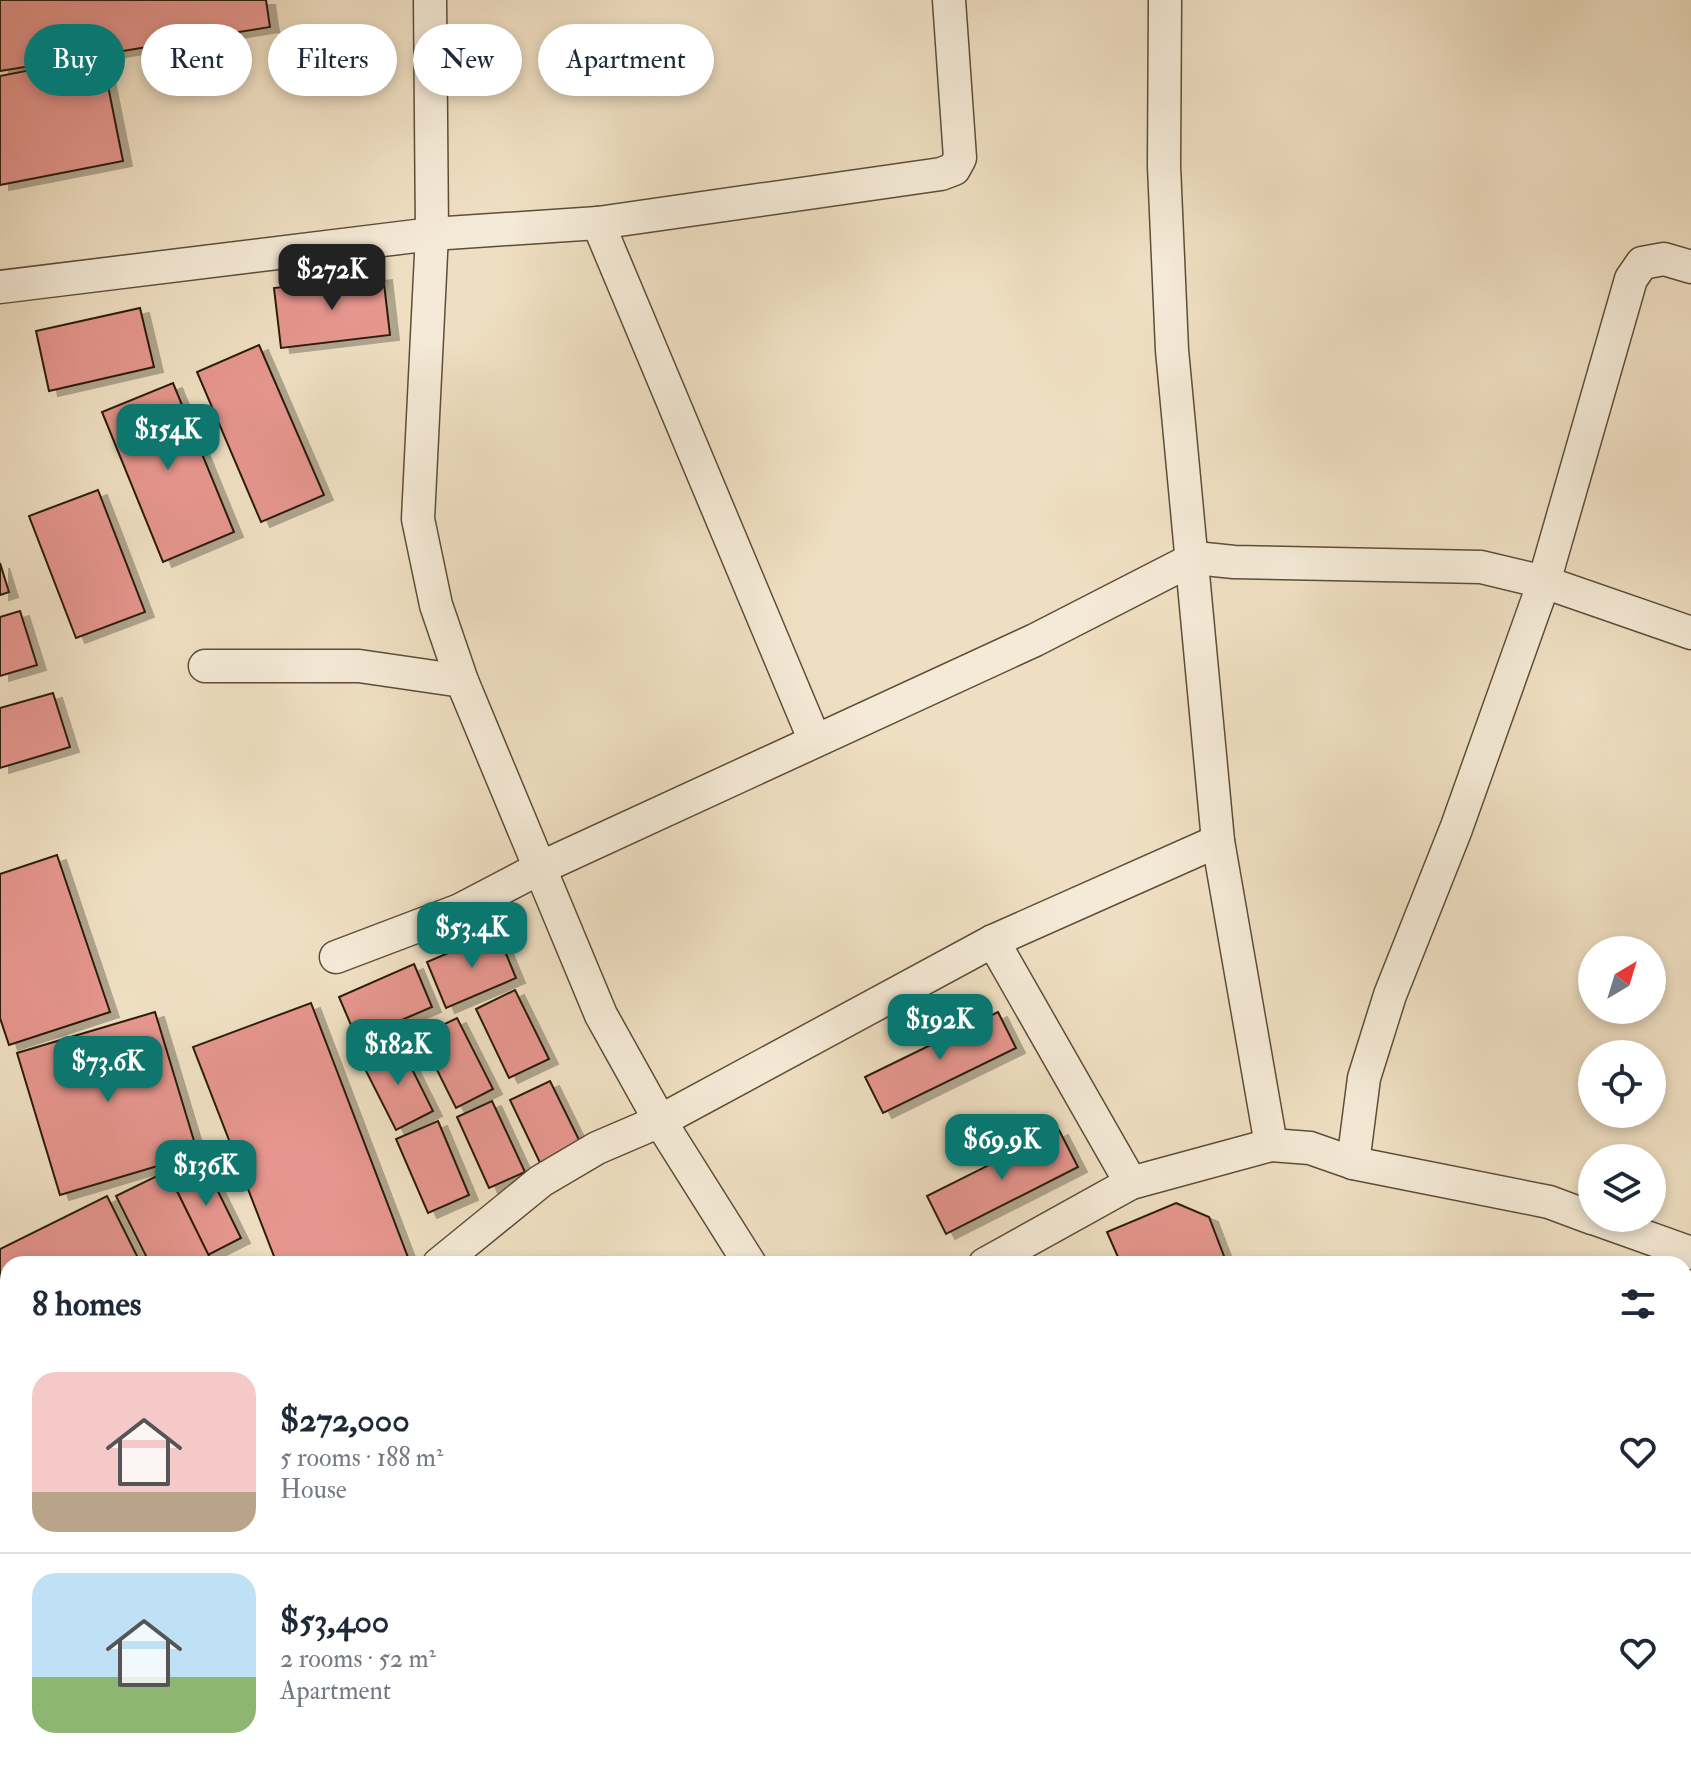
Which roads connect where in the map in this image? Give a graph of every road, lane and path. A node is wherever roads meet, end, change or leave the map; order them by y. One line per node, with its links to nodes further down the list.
1 (430, 0): 5 (street)
2 (949, 0): 4 (street)
3 (1165, 0): 8 (street)
4 (598, 223): 5 (street); 13 (street)
5 (432, 234): 7 (street); 12 (street)
6 (1691, 267): 9 (street)
7 (0, 287)
8 (1195, 558): 9 (street); 13 (street); 14 (street)
9 (1544, 582): 10 (street); 20 (street)
10 (1691, 633)
11 (205, 666): 12 (street)
12 (462, 681): 15 (street)
13 (815, 741): 15 (street)
14 (1218, 841): 16 (street); 19 (street)
15 (540, 868): 17 (street); 18 (street)
16 (993, 941): 18 (street); 21 (street)
17 (336, 957)
18 (660, 1121): 25 (street); 26 (street)
19 (1271, 1145): 20 (street); 21 (street)
20 (1353, 1163): 22 (street)
21 (1131, 1183): 27 (street)
22 (1578, 1213)
23 (1632, 1232): 24 (street)
24 (1691, 1253)
25 (449, 1256)
26 (745, 1256)
27 (999, 1256)

